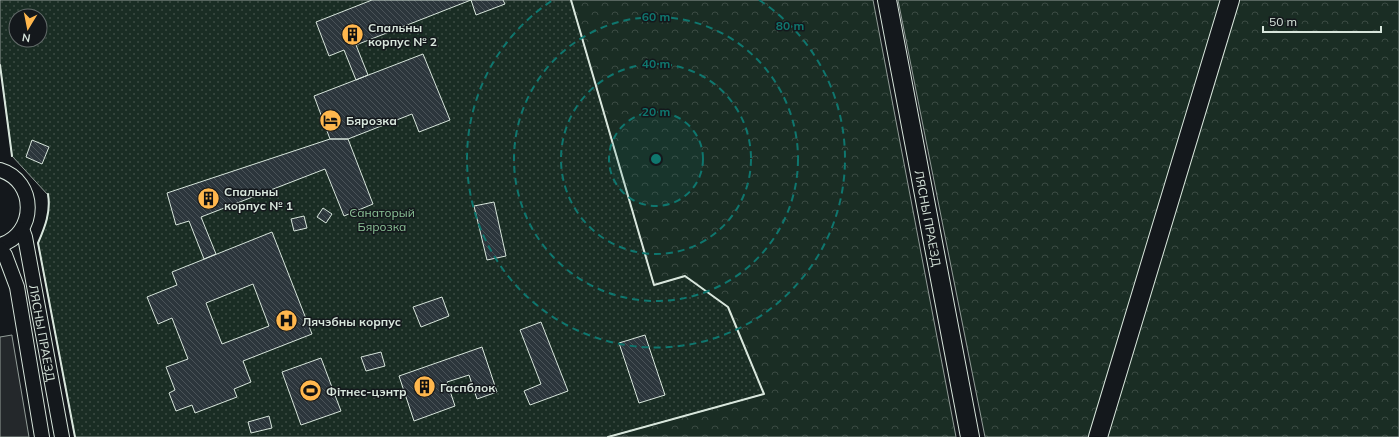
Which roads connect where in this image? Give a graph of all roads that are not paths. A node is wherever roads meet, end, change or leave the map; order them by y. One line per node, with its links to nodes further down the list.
1 (887, 0): 9 (street, ЛЯСНЫ ПРАЕЗД)
2 (1230, 0): 10 (street)
3 (0, 170): 4 (street)
4 (22, 229): 5 (street); 8 (street, ЛЯСНЫ ПРАЕЗД)
5 (0, 245)
6 (0, 250): 7 (street, ЛЯСНЫ ПРАЕЗД)
7 (42, 437)
8 (62, 437)
9 (970, 437)
10 (1098, 437)

